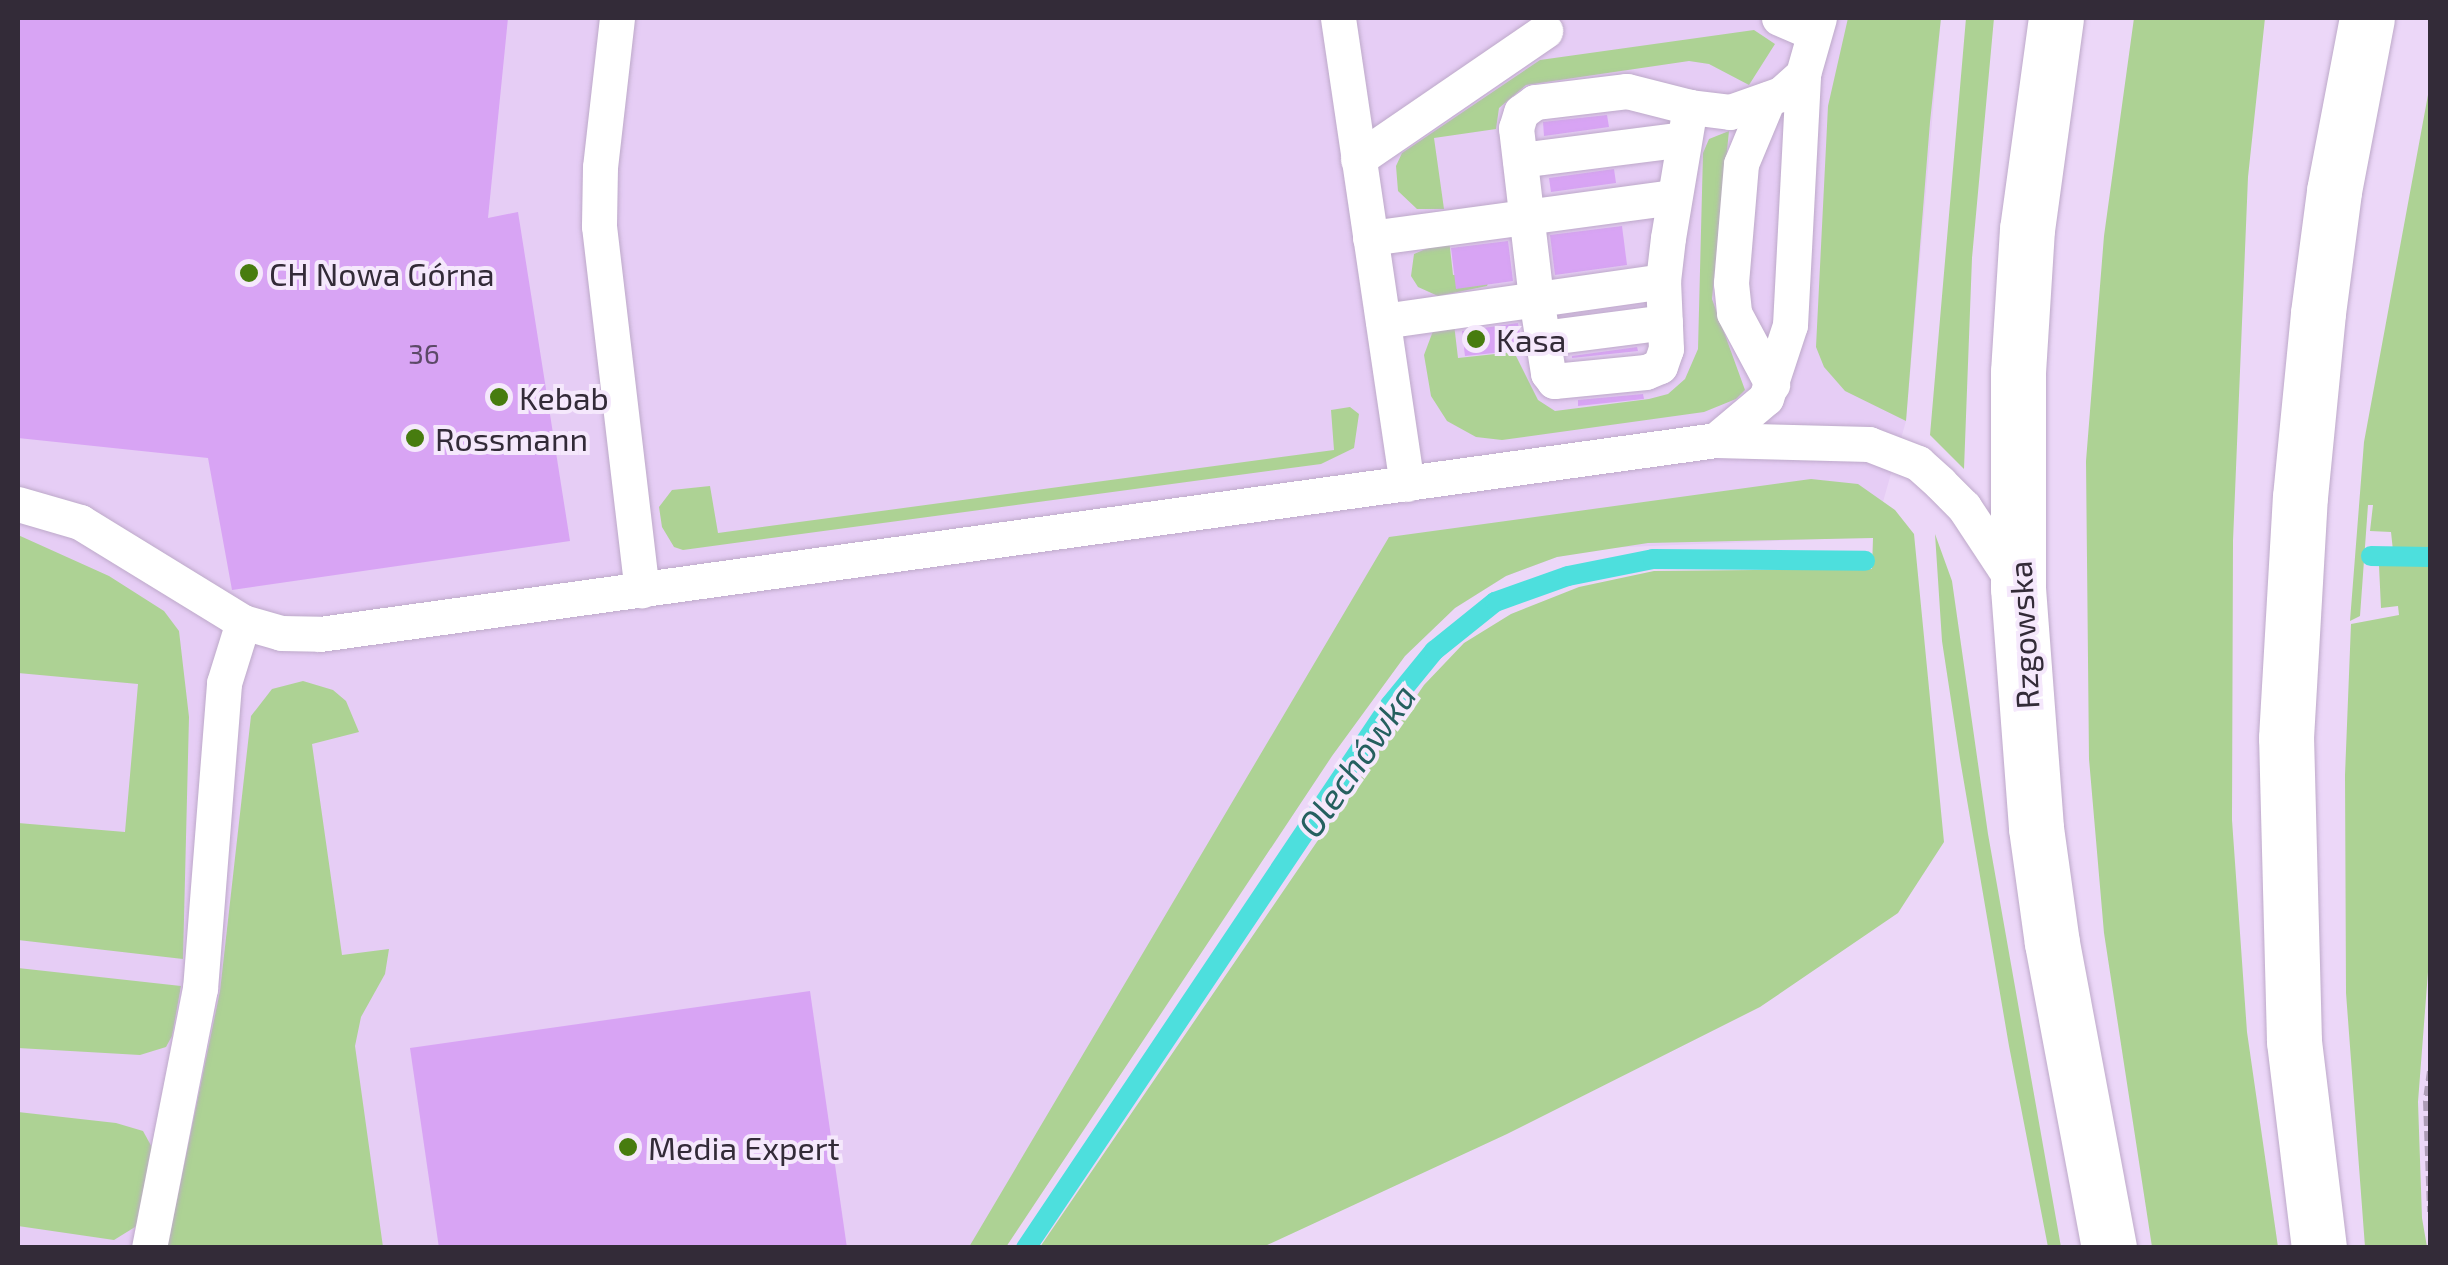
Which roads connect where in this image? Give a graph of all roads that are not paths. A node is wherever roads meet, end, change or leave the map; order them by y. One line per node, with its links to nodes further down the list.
1 (617, 18): 26 (lane)
2 (1338, 18): 11 (lane)
3 (1780, 18): 6 (lane)
4 (2056, 18): 25 (main road, Rzgowska)
5 (2367, 18): 30 (main road)
6 (1815, 25): 8 (lane)
7 (1545, 31): 11 (lane)
8 (1803, 74): 9 (lane); 21 (lane)
9 (1768, 99): 10 (lane); 21 (lane)
10 (1687, 123): 12 (lane); 12 (lane); 13 (lane)
11 (1358, 159): 15 (lane)
12 (1520, 160): 14 (lane)
13 (1674, 198): 14 (lane); 16 (lane)
14 (1526, 216): 15 (lane); 17 (lane)
15 (1370, 238): 18 (lane)
16 (1663, 281): 17 (lane); 19 (lane)
17 (1536, 298): 18 (lane); 20 (lane)
18 (1383, 321): 23 (lane)
19 (1665, 322): 20 (lane); 20 (lane)
20 (1542, 338)
21 (1772, 384): 22 (lane)
22 (1716, 440): 23 (lane); 25 (lane)
23 (1406, 484): 26 (lane)
24 (18, 504): 27 (lane)
25 (2018, 588): 29 (main road, Rzgowska)
26 (642, 590): 27 (lane)
27 (243, 622): 28 (lane)
28 (149, 1248)
29 (2109, 1248)
30 (2319, 1248)

